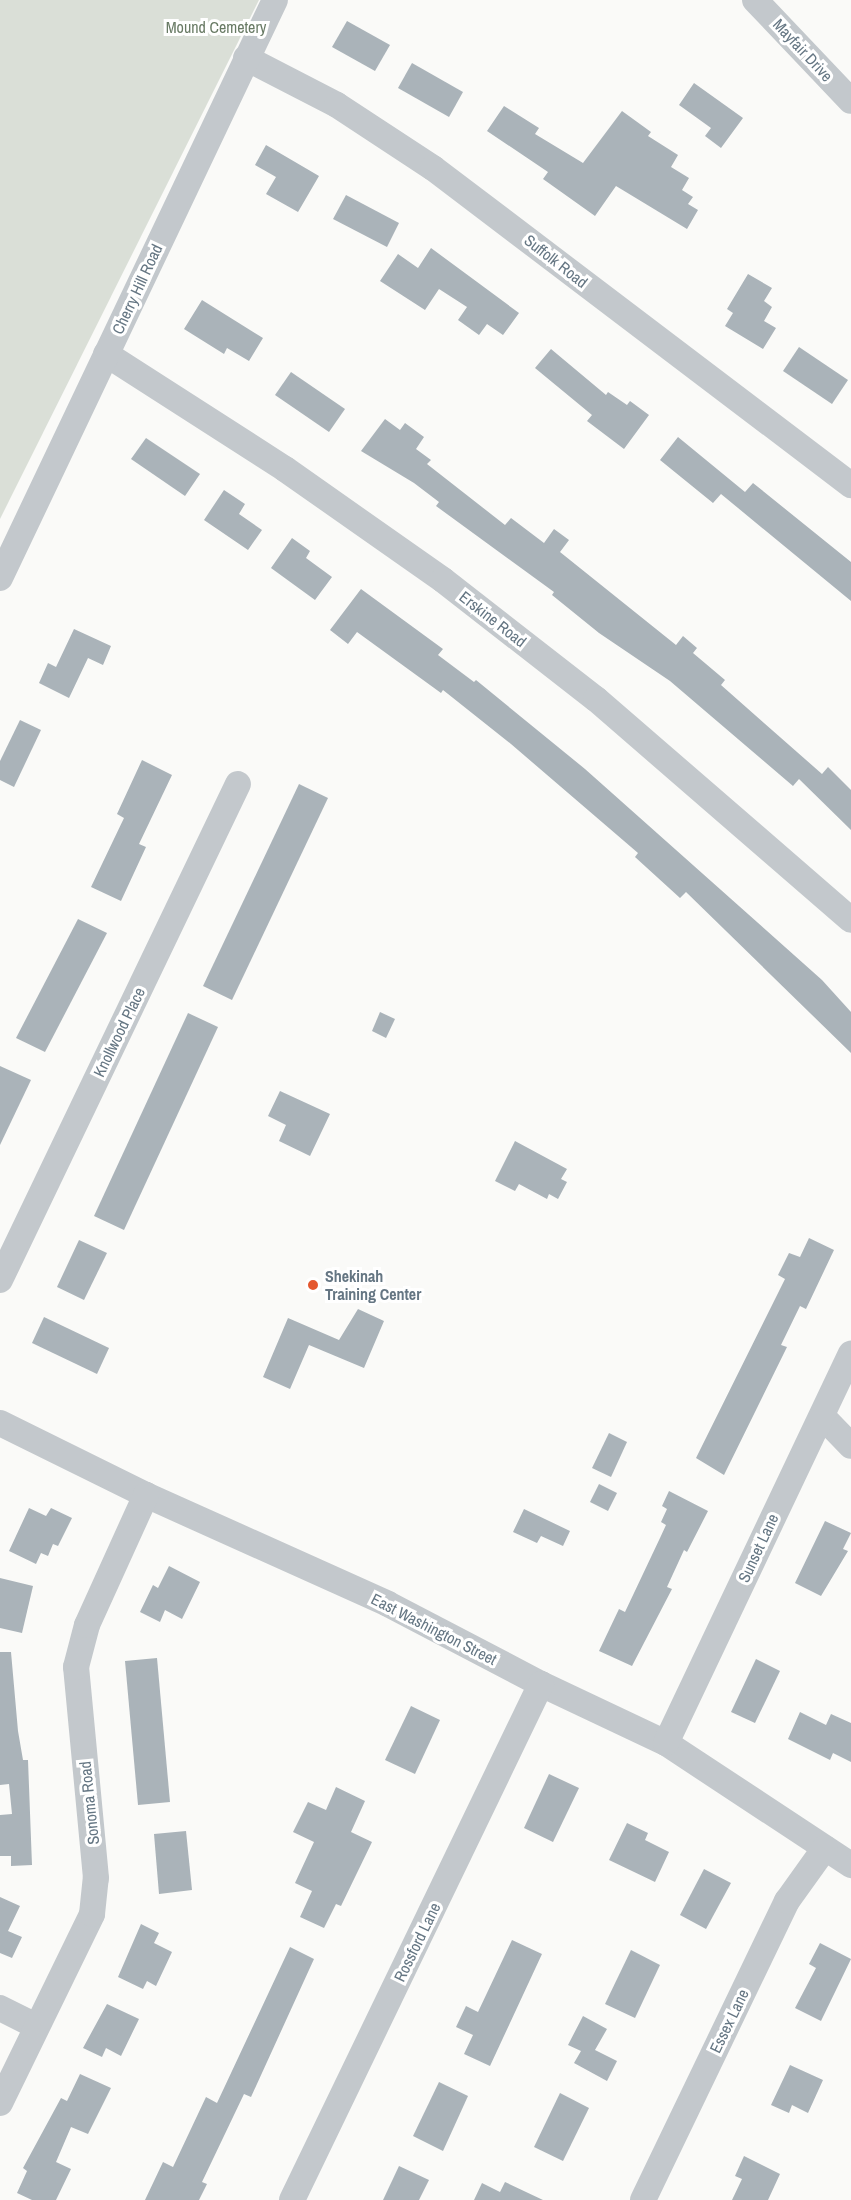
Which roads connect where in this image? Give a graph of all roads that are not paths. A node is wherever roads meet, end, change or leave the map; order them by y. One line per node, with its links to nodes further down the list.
1 (275, 0): 3 (street, Cherry Hill Road)
2 (755, 0): 4 (street, Mayfair Drive)
3 (246, 58): 5 (street, Cherry Hill Road); 6 (street, Suffolk Road)
4 (851, 101)
5 (106, 354): 7 (street, Cherry Hill Road); 9 (street, Erskine Road)
6 (851, 486)
7 (0, 578)
8 (238, 784): 10 (street, Knollwood Place)
9 (851, 920)
10 (0, 1280)
11 (851, 1354): 12 (street, Sunset Lane)
12 (823, 1417): 14 (street); 17 (street, Sunset Lane)
13 (0, 1423): 15 (street, East Washington Street)
14 (851, 1446)
15 (146, 1495): 16 (street, East Washington Street); 21 (street, Sonoma Road)
16 (541, 1684): 17 (street, East Washington Street); 23 (street, Rossford Lane)
17 (666, 1743): 18 (street, East Washington Street)
18 (825, 1848): 19 (street, East Washington Street); 24 (street, Essex Lane)
19 (851, 1865)
20 (0, 2008): 21 (street)
21 (36, 2026): 22 (street, Sonoma Road)
22 (0, 2103)
23 (292, 2200)
24 (643, 2200)

